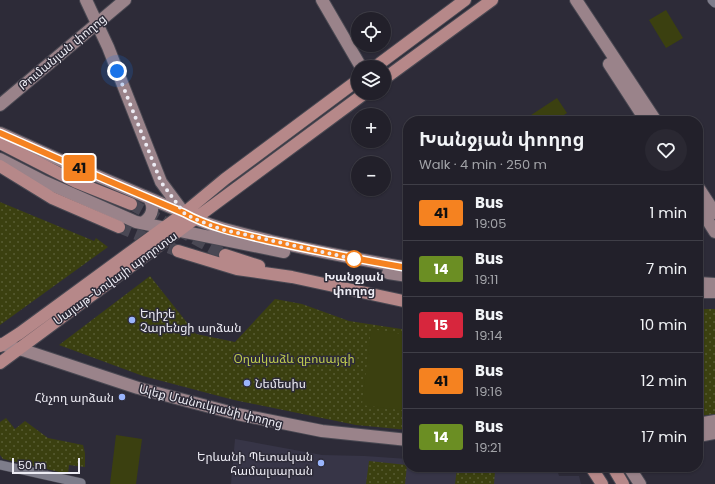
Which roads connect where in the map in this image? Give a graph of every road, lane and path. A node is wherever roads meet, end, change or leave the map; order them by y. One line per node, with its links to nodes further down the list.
1 (86, 0): 10 (main road)
2 (125, 0): 10 (main road, Թումանյան փողոց)
3 (322, 0): 11 (main road)
4 (465, 0): 12 (main road)
5 (492, 0): 13 (main road)
6 (569, 0): 17 (main road)
7 (576, 0): 18 (main road)
8 (712, 0): 9 (street)
9 (715, 3)
10 (97, 24): 16 (main road, Թումանյան փողոց); 26 (main road)
11 (357, 60)
12 (384, 60)
13 (391, 74)
14 (351, 85): 26 (main road, Սայաթ-Նովայի պողոտա)
15 (355, 100): 29 (main road, Սայաթ-Նովայի պողոտա)
16 (0, 105)
17 (643, 116)
18 (653, 116)
19 (0, 133): 24 (main road)
20 (0, 143): 25 (main road)
21 (0, 159): 30 (main road)
22 (0, 166): 31 (main road)
23 (703, 195): 28 (main road)
24 (150, 200): 26 (main road); 30 (main road)
25 (131, 204)
26 (184, 213): 29 (main road); 32 (main road, Սայաթ-Նովայի պողոտա)
27 (703, 213): 34 (main road)
28 (715, 213)
29 (195, 219): 33 (main road, Սայաթ-Նովայի պողոտա); 37 (main road)
30 (142, 223): 32 (main road)
31 (119, 227)
32 (163, 228): 33 (main road); 45 (main road, Սայաթ-Նովայի պողոտա)
33 (180, 230): 38 (main road); 46 (main road, Սայաթ-Նովայի պողոտա)
34 (715, 232)
35 (178, 251): 39 (main road)
36 (225, 255): 39 (main road)
37 (403, 267)
38 (403, 275)
39 (292, 277): 44 (main road)
40 (703, 284): 41 (main road)
41 (715, 284)
42 (703, 292): 43 (main road)
43 (715, 292)
44 (403, 301)
45 (2, 343): 46 (main road, Ալեք Մանուկյանի փողոց)
46 (19, 349): 47 (main road, Սայաթ-Նովայի պողոտա); 52 (main road, Ալեք Մանուկյանի փողոց)
47 (0, 363)
48 (715, 421): 49 (main road)
49 (703, 423)
50 (715, 433): 51 (main road)
51 (703, 435)
52 (403, 439)
53 (0, 465): 57 (street)
54 (594, 472): 58 (main road)
55 (616, 472): 59 (main road)
56 (632, 472): 60 (main road)
57 (80, 483)
58 (602, 484)
59 (623, 484)
60 (640, 484)

